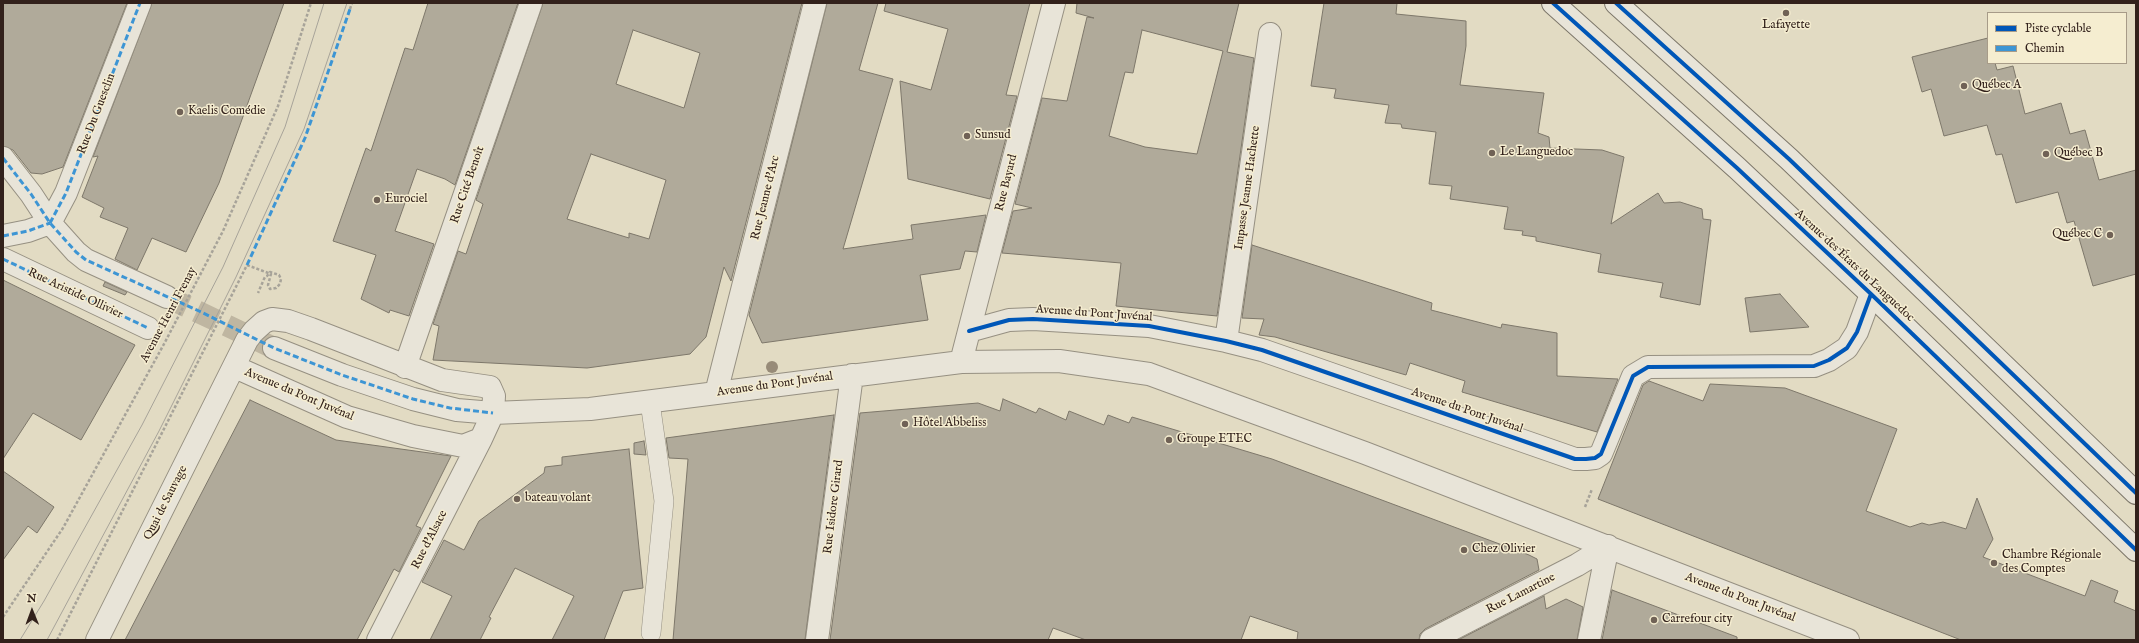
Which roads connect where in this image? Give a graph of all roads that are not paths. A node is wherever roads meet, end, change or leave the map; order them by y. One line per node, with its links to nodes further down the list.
1 (140, 3): 9 (street, Rue Du Guesclin)
2 (531, 3): 20 (street, Rue Cité Benoît)
3 (815, 3): 22 (street, Rue Jeanne d'Arc)
4 (1054, 3): 15 (street, Rue Bayard)
5 (1553, 3): 12 (street, Avenue des États du Languedoc)
6 (1617, 3): 26 (street)
7 (1270, 34): 16 (street, Impasse Jeanne Hachette)
8 (3, 158): 9 (street)
9 (50, 222): 10 (street); 13 (street)
10 (3, 236)
11 (3, 259): 14 (street, Rue Aristide Ollivier)
12 (1871, 294): 16 (street, Avenue du Pont Juvénal); 28 (street, Avenue des États du Languedoc)
13 (168, 297)
14 (148, 328)
15 (969, 331): 16 (street, Avenue du Pont Juvénal); 18 (street, Rue Bayard)
16 (1226, 341)
17 (274, 348): 24 (street, Avenue du Pont Juvénal)
18 (961, 362): 21 (street, Avenue du Pont Juvénal); 27 (street, Avenue du Pont Juvénal)
19 (235, 367): 20 (street, Avenue du Pont Juvénal); 25 (street, Avenue du Pont Juvénal); 31 (street, Quai de Sauvage)
20 (405, 367): 24 (street, Avenue du Pont Juvénal)
21 (852, 375): 22 (street, Avenue du Pont Juvénal); 33 (street, Rue Isidore Girard)
22 (716, 393): 23 (street, Avenue du Pont Juvénal)
23 (650, 402): 24 (street, Avenue du Pont Juvénal); 29 (lane)
24 (493, 413): 25 (street, Avenue du Pont Juvénal)
25 (482, 439): 32 (street, Rue d'Alsace)
26 (2136, 493)
27 (1608, 546): 30 (street, Avenue du Pont Juvénal); 34 (street, Rue Lamartine); 35 (street)
28 (2136, 550)
29 (651, 633)
30 (1835, 638)
31 (97, 640)
32 (378, 640)
33 (817, 640)
34 (1431, 640)
35 (1589, 640)

